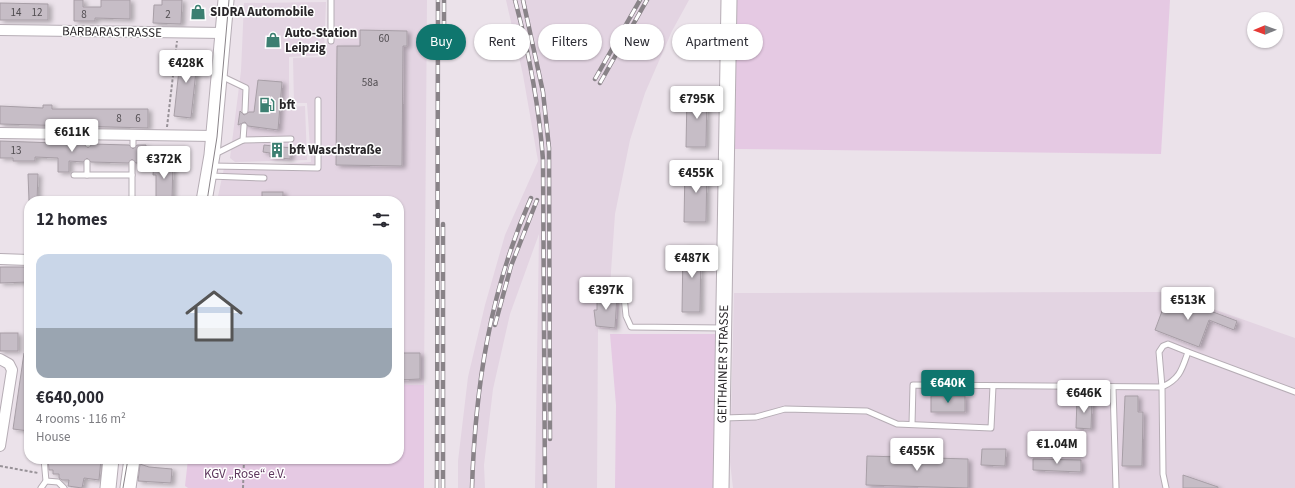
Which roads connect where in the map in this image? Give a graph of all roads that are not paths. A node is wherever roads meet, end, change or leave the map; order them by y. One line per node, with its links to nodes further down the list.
1 (226, 0): 5 (street)
2 (331, 0): 6 (lane)
3 (730, 0): 27 (street, GEITHAINER STRASSE)
4 (0, 30): 5 (street, BARBARASTRASSE)
5 (224, 33): 7 (street)
6 (331, 41)
7 (220, 75): 9 (lane); 12 (street)
8 (318, 100): 17 (lane)
9 (245, 111)
10 (244, 126): 14 (lane)
11 (0, 133): 12 (street)
12 (214, 136): 17 (street)
13 (291, 139): 14 (lane)
14 (243, 140): 17 (lane)
15 (87, 162): 19 (lane)
16 (132, 163): 20 (lane)
17 (210, 166): 21 (lane); 23 (street)
18 (74, 175): 19 (lane)
19 (87, 175): 20 (lane)
20 (132, 175): 22 (lane)
21 (264, 178)
22 (132, 196)
23 (205, 196)
24 (0, 259): 25 (street)
25 (24, 260)
26 (624, 296): 27 (lane)
27 (724, 328): 34 (street, GEITHAINER STRASSE)
28 (1188, 352): 32 (lane); 32 (lane); 33 (lane)
29 (0, 359): 36 (street)
30 (993, 386): 31 (lane); 35 (lane); 35 (lane)
31 (1113, 386): 32 (lane); 46 (lane)
32 (1162, 387): 47 (lane)
33 (1295, 392)
34 (722, 418): 35 (lane); 45 (street, GEITHAINER STRASSE)
35 (912, 424)
36 (0, 446)
37 (45, 464): 40 (lane)
38 (110, 464): 43 (street)
39 (131, 464): 44 (street)
40 (46, 481): 41 (lane); 42 (lane)
41 (41, 488)
42 (64, 488)
43 (108, 488)
44 (128, 488)
45 (721, 488)
46 (1116, 488)
47 (1166, 488)

